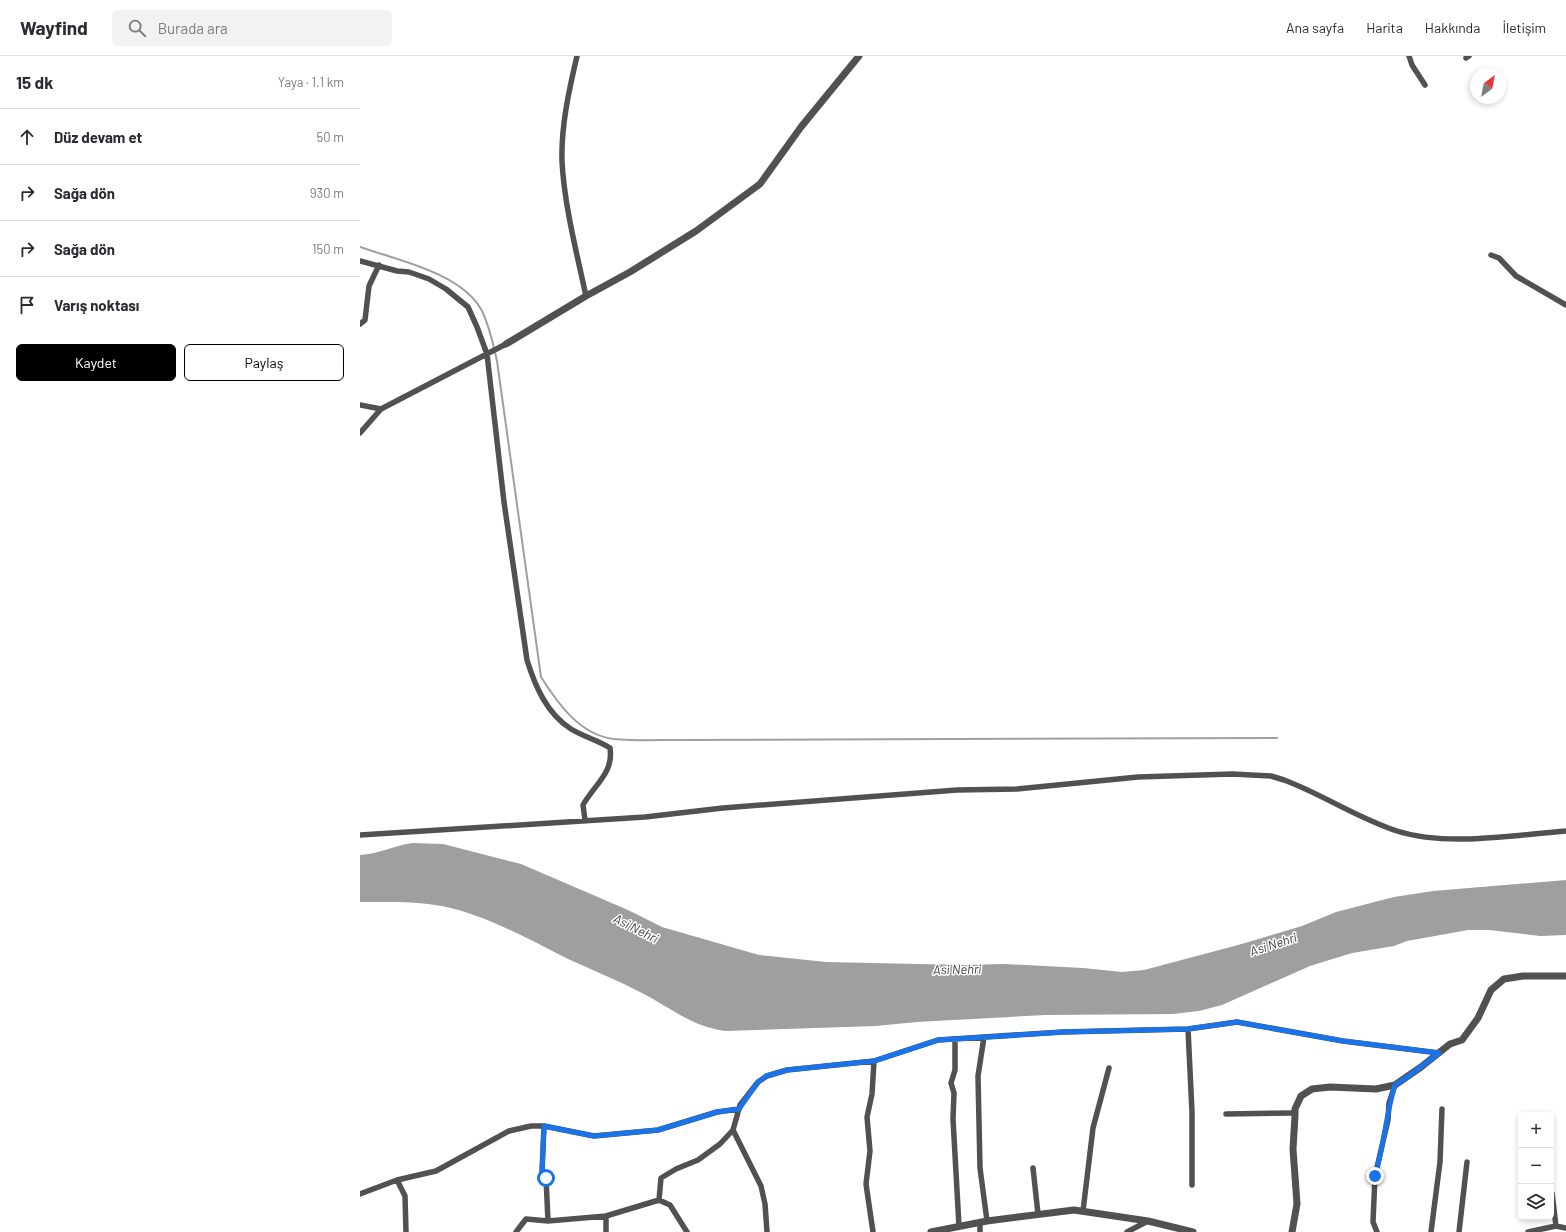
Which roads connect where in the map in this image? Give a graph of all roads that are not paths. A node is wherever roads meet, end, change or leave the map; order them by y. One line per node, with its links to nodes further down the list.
1 (578, 56): 8 (street)
2 (859, 56): 8 (street)
3 (1409, 56): 4 (street)
4 (1425, 85)
5 (1491, 255): 9 (street)
6 (360, 261): 7 (street)
7 (379, 265): 10 (street); 12 (street)
8 (586, 296): 11 (street)
9 (1566, 305)
10 (360, 324)
11 (506, 344): 12 (street)
12 (487, 354): 14 (street); 16 (street)
13 (360, 405): 14 (street)
14 (381, 409): 15 (street)
15 (360, 433)
16 (585, 820): 17 (street); 18 (street)
17 (1566, 831)
18 (360, 835)
19 (1566, 976): 23 (street)
20 (1188, 1029): 21 (street); 23 (street); 36 (street)
21 (984, 1038): 22 (street); 45 (street)
22 (955, 1039): 24 (street); 46 (street)
23 (1439, 1053): 26 (street)
24 (874, 1061): 28 (street); 53 (street)
25 (1109, 1068): 40 (street)
26 (1395, 1085): 30 (street); 59 (street)
27 (1442, 1108): 60 (street)
28 (739, 1109): 31 (street); 32 (street)
29 (1226, 1114): 30 (street)
30 (1295, 1114): 58 (street)
31 (544, 1126): 35 (street); 43 (street)
32 (733, 1130): 38 (street); 52 (street)
33 (1467, 1162): 61 (street)
34 (1034, 1168): 41 (street)
35 (397, 1180): 37 (street); 48 (street)
36 (1192, 1185)
37 (360, 1194)
38 (659, 1200): 42 (street); 51 (street)
39 (1554, 1200): 47 (street)
40 (1083, 1211): 41 (street); 44 (street)
41 (1038, 1214): 45 (street)
42 (606, 1216): 43 (street); 50 (street)
43 (548, 1221): 49 (street)
44 (1148, 1221): 56 (street); 57 (street)
45 (984, 1222): 46 (street); 55 (street)
46 (959, 1226): 54 (street)
47 (1561, 1228): 62 (street)
48 (406, 1232)
49 (516, 1232)
50 (606, 1232)
51 (686, 1232)
52 (767, 1232)
53 (873, 1232)
54 (931, 1232)
55 (980, 1232)
56 (1127, 1232)
57 (1193, 1232)
58 (1292, 1232)
59 (1377, 1232)
60 (1431, 1232)
61 (1459, 1232)
62 (1528, 1232)

